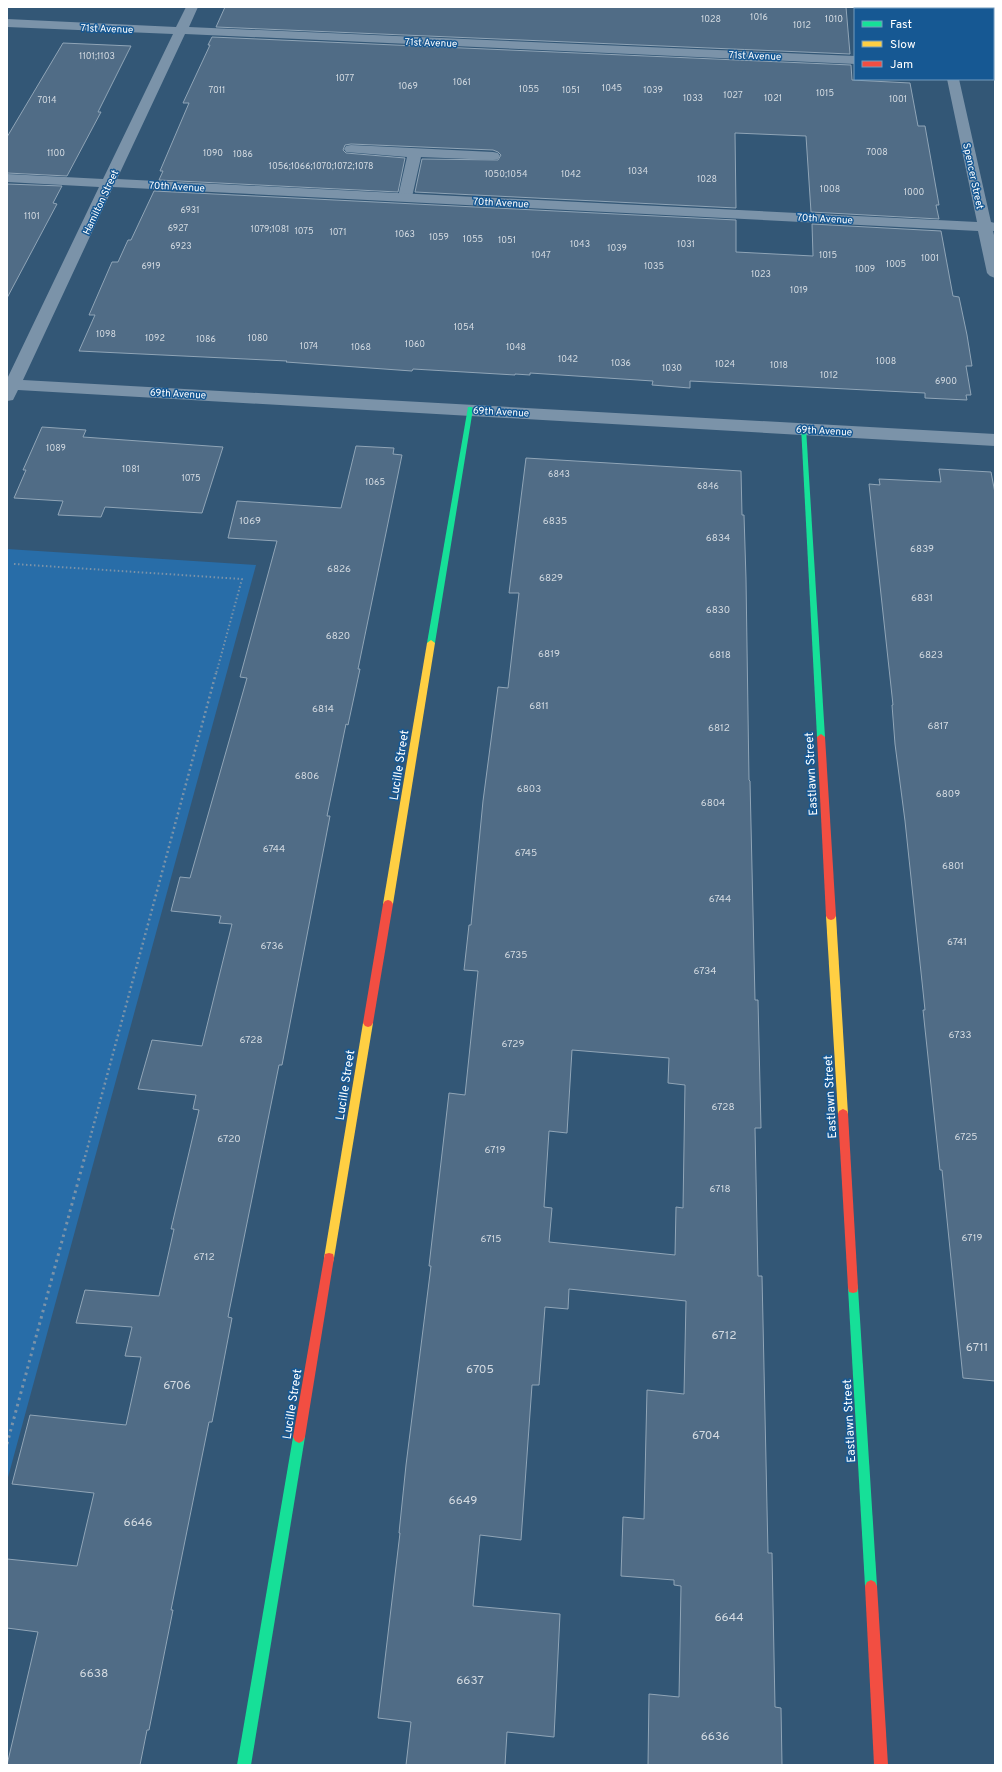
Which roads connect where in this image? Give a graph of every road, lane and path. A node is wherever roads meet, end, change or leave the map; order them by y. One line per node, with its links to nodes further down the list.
1 (192, 7): 3 (street, Hamilton Street)
2 (7, 23): 3 (street, 71st Avenue)
3 (180, 31): 4 (street, 71st Avenue); 10 (street, Hamilton Street)
4 (854, 60)
5 (953, 80): 12 (street, Spencer Street)
6 (351, 149): 7 (street)
7 (415, 153): 8 (street); 11 (street)
8 (493, 156)
9 (7, 178): 10 (street, 70th Avenue)
10 (109, 182): 11 (street, 70th Avenue); 14 (street, Hamilton Street)
11 (405, 197): 12 (street, 70th Avenue)
12 (990, 226): 13 (street, Spencer Street)
13 (995, 273)
14 (9, 388): 15 (street, 69th Avenue)
15 (470, 409): 16 (street, 69th Avenue); 20 (street, Lucille Street)
16 (803, 428): 17 (street, 69th Avenue); 21 (street, Eastlawn Street)
17 (995, 440)
18 (14, 564): 19 (path)
19 (7, 1444)
20 (244, 1765)
21 (881, 1765)

